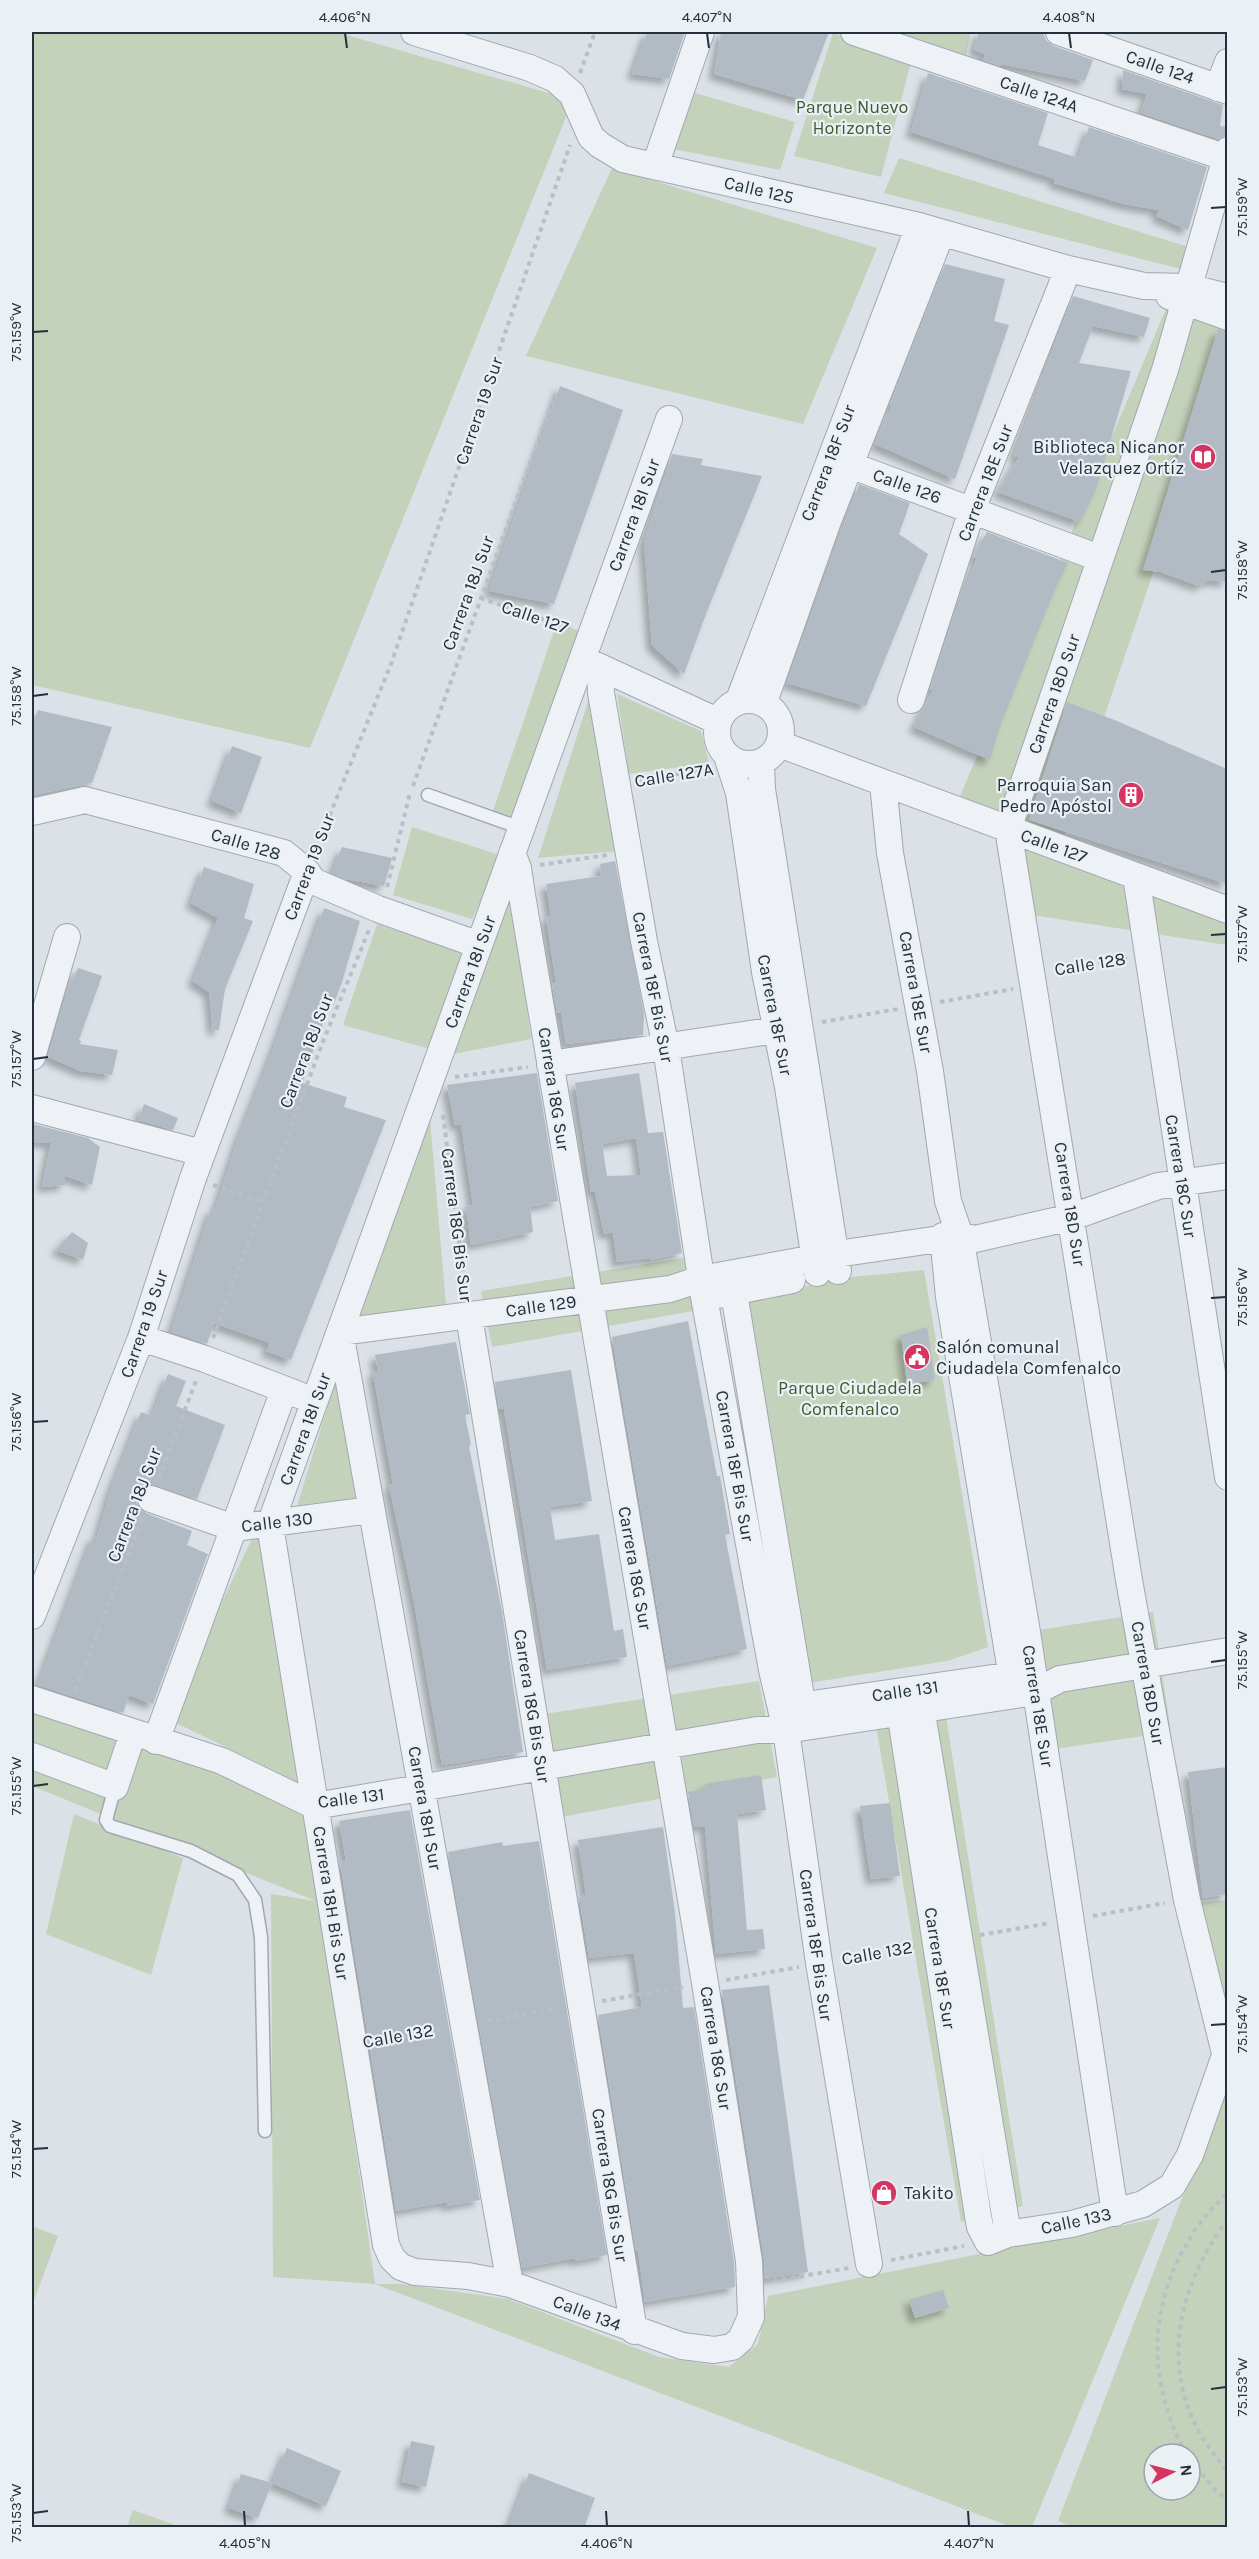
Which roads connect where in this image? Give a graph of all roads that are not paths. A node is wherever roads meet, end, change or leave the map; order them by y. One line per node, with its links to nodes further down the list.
1 (414, 32): 9 (street, Calle 125)
2 (701, 32): 9 (street)
3 (854, 32): 8 (street, Calle 124A)
4 (1059, 32): 5 (street, Calle 124)
5 (1120, 42): 7 (street, Calle 124)
6 (1227, 62): 7 (street)
7 (1223, 89)
8 (1226, 154): 12 (street, Carrera 18D Sur)
9 (655, 166): 10 (street, Calle 125)
10 (930, 230): 11 (street, Calle 125); 17 (street, Carrera 18F Sur); 22 (street, Carrera 18F Sur)
11 (1068, 269): 12 (street, Calle 125); 18 (street, Carrera 18E Sur)
12 (1186, 295): 13 (street, Calle 125); 14 (street, Calle 125); 15 (street, Carrera 18D Sur)
13 (1227, 297)
14 (1227, 317)
15 (1165, 370): 19 (street, Carrera 18D Sur); 31 (street, Carrera 18D Sur)
16 (669, 419): 20 (street, Carrera 18I Sur)
17 (850, 465): 18 (street, Calle 126); 22 (street, Carrera 18F Sur)
18 (972, 510): 19 (street, Calle 126); 21 (street, Carrera 18E Sur)
19 (1099, 558): 26 (street, Carrera 18D Sur)
20 (591, 654): 23 (street); 30 (street, Carrera 18I Sur); 39 (street, Carrera 18F Bis Sur)
21 (910, 700)
22 (751, 701): 23 (street); 24 (street)
23 (717, 721): 25 (street)
24 (770, 753): 25 (street); 27 (street, Calle 127); 48 (street, Carrera 18F Sur)
25 (729, 761): 38 (street, Carrera 18F Sur)
26 (1025, 772)
27 (883, 783): 31 (street, Calle 127); 47 (street, Carrera 18E Sur)
28 (428, 795): 30 (lane)
29 (32, 812): 33 (street, Calle 128)
30 (521, 828): 32 (street, Carrera 18I Sur)
31 (1008, 829): 34 (street, Calle 127); 46 (street, Carrera 18D Sur)
32 (515, 861): 37 (street, Carrera 18I Sur); 41 (street, Carrera 18G Sur)
33 (307, 872): 37 (street, Calle 128); 43 (street, Carrera 19 Sur)
34 (1136, 876): 35 (street, Calle 127); 45 (street, Carrera 18C Sur)
35 (1227, 910)
36 (67, 937): 40 (street)
37 (479, 945): 53 (street, Carrera 18I Sur)
38 (777, 1030): 39 (street); 48 (street, Carrera 18F Sur)
39 (666, 1048): 41 (street); 50 (street, Carrera 18F Bis Sur)
40 (32, 1057)
41 (550, 1064): 51 (street, Carrera 18G Sur)
42 (32, 1108): 43 (street)
43 (202, 1154): 54 (street, Carrera 19 Sur)
44 (1227, 1176): 45 (street, Calle 129)
45 (1182, 1183): 46 (street, Calle 129); 57 (street, Carrera 18C Sur)
46 (1072, 1217): 47 (street, Calle 129); 64 (street, Carrera 18D Sur)
47 (957, 1244): 48 (street, Calle 129); 65 (street, Carrera 18E Sur)
48 (827, 1264): 49 (street, Calle 129)
49 (732, 1284): 50 (street, Calle 129); 68 (street, Carrera 18F Bis Sur)
50 (703, 1288): 51 (street, Calle 129); 68 (street, Carrera 18F Bis Sur)
51 (589, 1300): 52 (street, Calle 129); 70 (street, Carrera 18G Sur)
52 (469, 1316): 53 (street, Calle 129); 72 (street, Carrera 18G Bis Sur)
53 (340, 1332): 56 (street, Carrera 18I Sur); 59 (street, Carrera 18H Sur)
54 (141, 1338): 55 (street); 62 (street, Carrera 19 Sur)
55 (284, 1390): 56 (street); 61 (street, Carrera 18I Sur)
56 (315, 1401): 60 (street, Carrera 18I Sur)
57 (1227, 1477)
58 (151, 1498): 61 (street, Calle 130)
59 (371, 1510): 60 (street, Calle 130); 74 (street, Carrera 18H Sur)
60 (270, 1525): 61 (street, Calle 130); 75 (street, Carrera 18H Bis Sur)
61 (234, 1528): 69 (street, Carrera 18I Sur)
62 (32, 1616)
63 (1227, 1651): 64 (street, Calle 131)
64 (1146, 1664): 65 (street, Calle 131); 76 (street, Carrera 18D Sur)
65 (1024, 1684): 67 (street, Calle 131); 78 (street, Carrera 18E Sur)
66 (32, 1699): 69 (street, Calle 131)
67 (909, 1701): 68 (street, Calle 131); 79 (street, Carrera 18F Sur)
68 (793, 1718): 70 (street, Calle 131); 81 (street, Carrera 18F Bis Sur)
69 (145, 1737): 73 (street, Carrera 18I Sur); 75 (street, Calle 131)
70 (666, 1746): 72 (street, Calle 131); 83 (street, Carrera 18G Sur)
71 (32, 1756): 73 (street)
72 (542, 1767): 74 (street, Calle 131); 84 (street, Carrera 18G Bis Sur)
73 (115, 1786): 77 (lane)
74 (421, 1787): 75 (street, Calle 131); 82 (street, Carrera 18H Sur)
75 (315, 1806): 80 (street, Carrera 18H Bis Sur)
76 (1227, 2051): 78 (street, Calle 133)
77 (265, 2131)
78 (1115, 2213): 79 (street, Calle 133)
79 (998, 2238)
80 (387, 2245): 82 (street, Calle 134)
81 (869, 2264)
82 (510, 2284): 84 (street, Calle 134)
83 (751, 2285): 84 (street, Calle 134)
84 (634, 2331)

